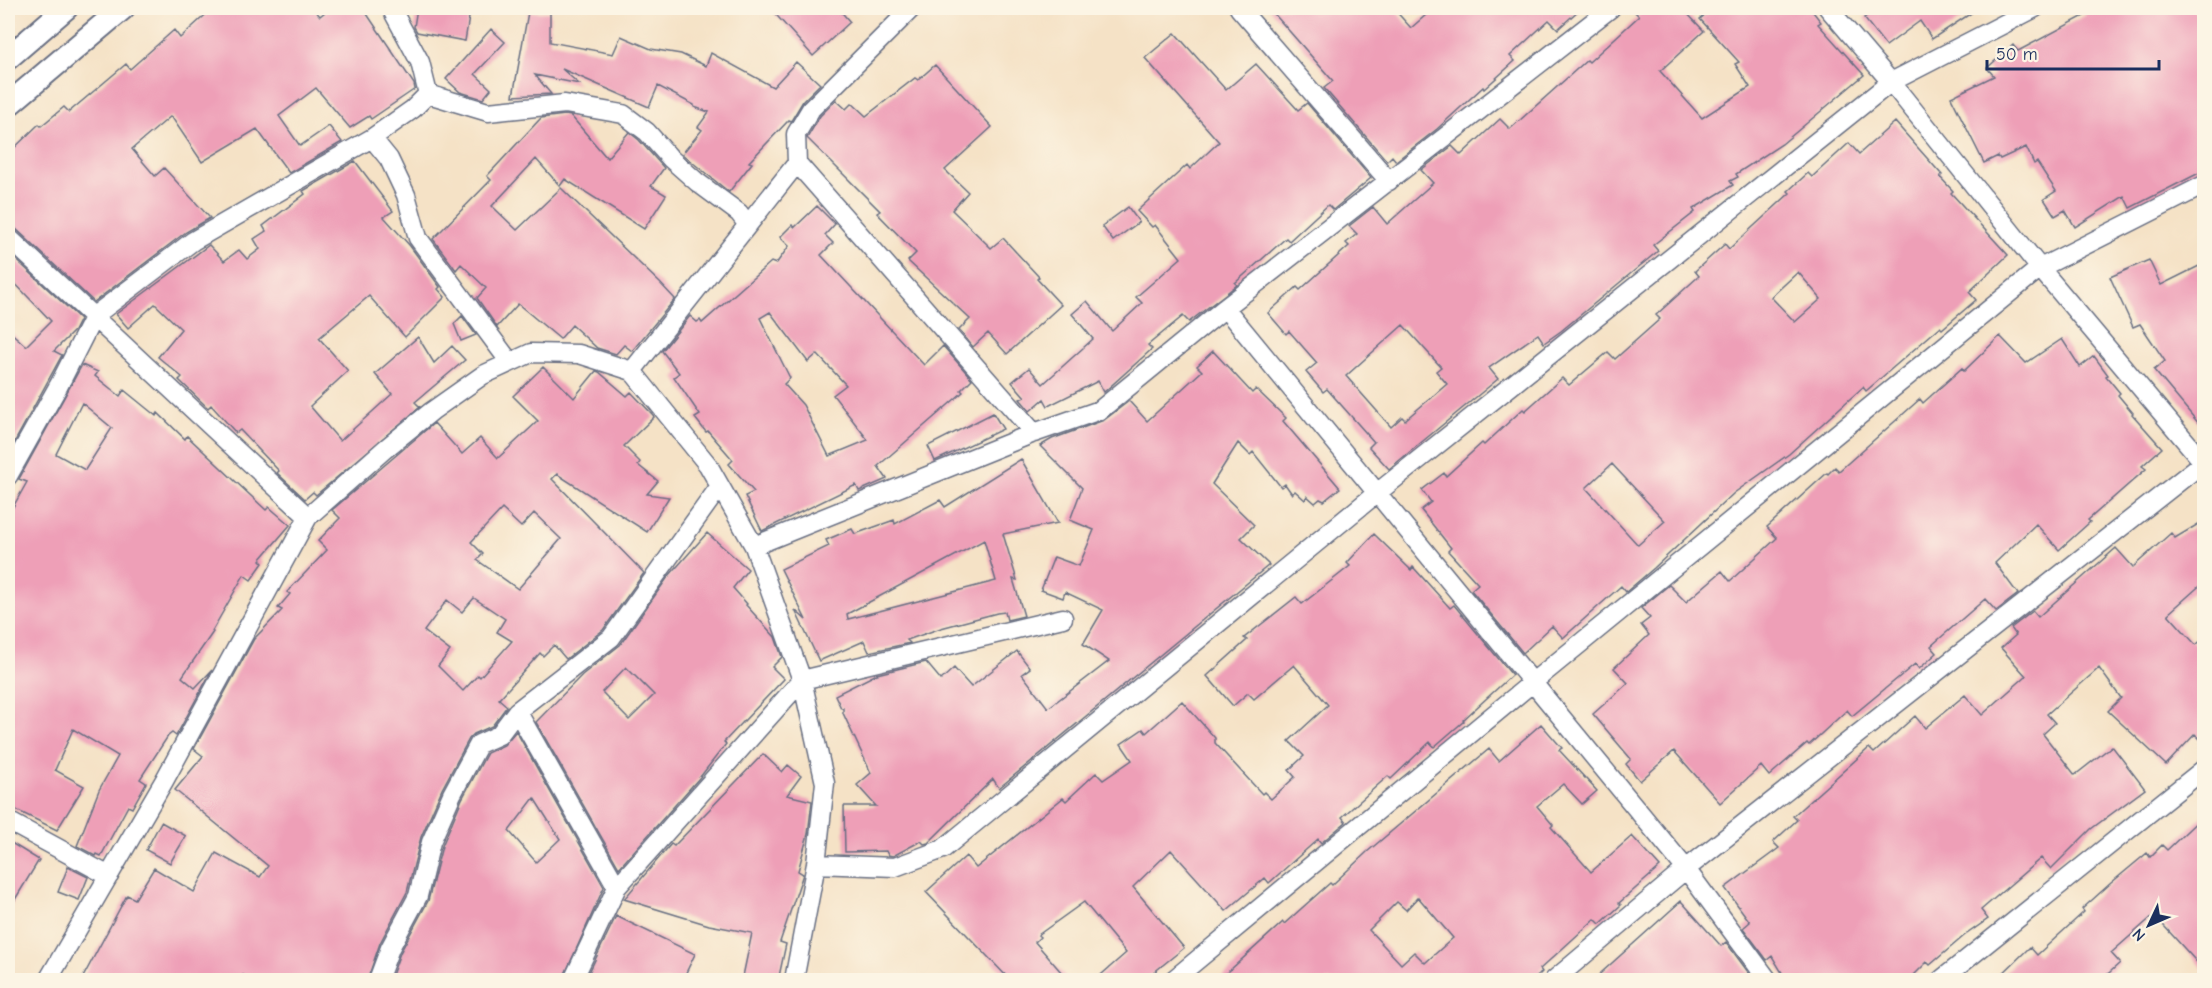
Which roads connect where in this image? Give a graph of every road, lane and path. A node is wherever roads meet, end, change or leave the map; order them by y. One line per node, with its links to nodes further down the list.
1 (66, 8): 9 (street)
2 (123, 8): 12 (street)
3 (391, 8): 11 (street)
4 (1239, 8): 15 (street)
5 (1611, 8): 15 (street)
6 (1828, 8): 10 (street)
7 (2035, 8): 10 (street)
8 (907, 9): 14 (street)
9 (8, 58)
10 (1891, 82): 19 (street); 28 (street)
11 (428, 94): 13 (street); 17 (street)
12 (8, 105)
13 (372, 138): 21 (street); 22 (street)
14 (796, 163): 17 (street); 24 (street)
15 (1389, 181): 20 (street)
16 (2205, 185): 19 (street)
17 (748, 225): 23 (street)
18 (8, 237): 21 (street)
19 (2040, 268): 25 (street); 33 (street)
20 (1225, 308): 24 (street); 28 (street)
21 (94, 316): 26 (street); 29 (street)
22 (509, 361): 23 (street); 29 (street)
23 (632, 371): 27 (street)
24 (1034, 433): 30 (street)
25 (2204, 462): 38 (street)
26 (8, 476)
27 (720, 486): 30 (street); 34 (street)
28 (1377, 493): 33 (street); 37 (street)
29 (308, 517): 39 (street)
30 (754, 546): 32 (street)
31 (1063, 618): 32 (street)
32 (802, 680): 37 (street); 40 (street)
33 (1533, 682): 38 (street); 45 (street)
34 (517, 711): 40 (street); 42 (street)
35 (2205, 769): 48 (street)
36 (8, 821): 39 (street)
37 (816, 864): 44 (street)
38 (1686, 869): 46 (street); 47 (street)
39 (109, 876): 41 (street)
40 (617, 887): 43 (street)
41 (48, 981)
42 (378, 981)
43 (573, 981)
44 (794, 981)
45 (1173, 981)
46 (1554, 981)
47 (1768, 981)
48 (1941, 981)

